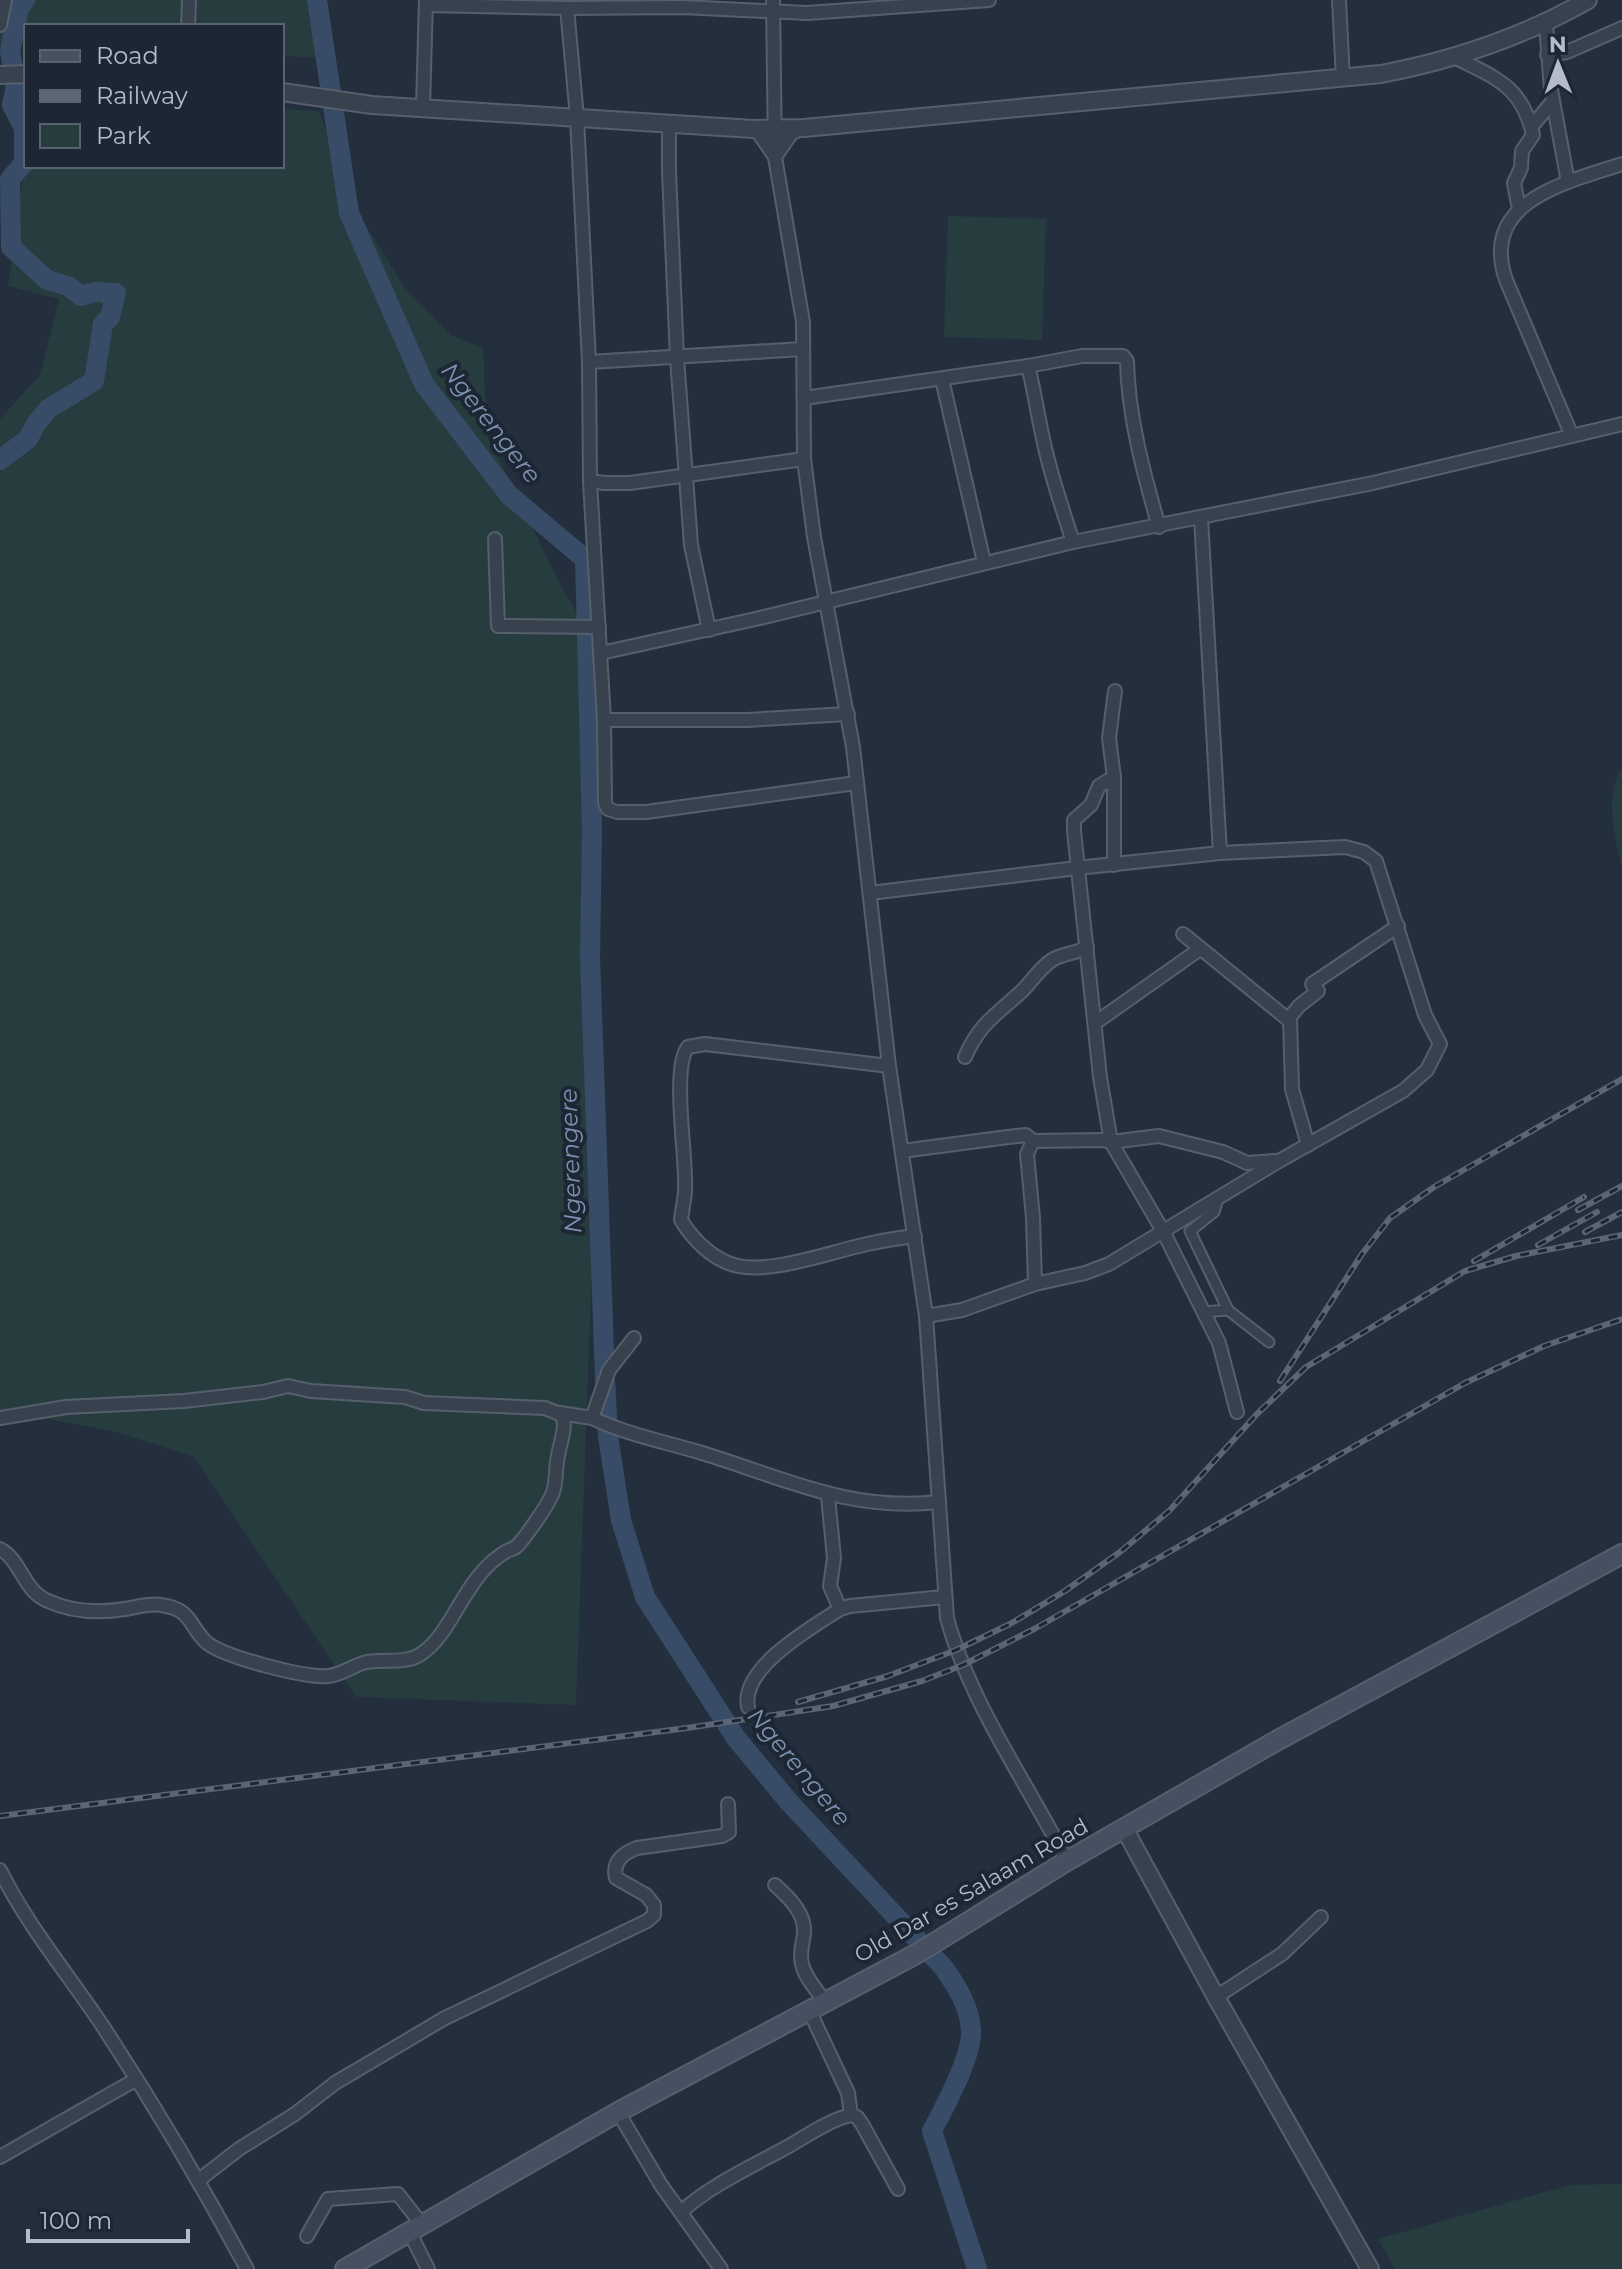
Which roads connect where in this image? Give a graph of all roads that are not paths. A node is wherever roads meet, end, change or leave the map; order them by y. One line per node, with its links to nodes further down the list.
1 (5, 0): 11 (street)
2 (189, 0): 9 (street)
3 (989, 0): 7 (street)
4 (1339, 0): 17 (street)
5 (1588, 0): 10 (street)
6 (426, 2): 8 (street); 20 (street)
7 (773, 6): 8 (street); 26 (street)
8 (567, 8): 21 (street)
9 (188, 24)
10 (1546, 24): 13 (street); 14 (street)
11 (0, 25)
12 (1622, 28): 13 (street)
13 (1547, 55): 19 (street)
14 (1454, 57): 17 (street); 23 (street)
15 (24, 74): 16 (street)
16 (0, 75)
17 (1343, 79): 24 (street)
18 (289, 93): 20 (street)
19 (1553, 101): 23 (street); 29 (street)
20 (423, 107): 21 (street)
21 (577, 117): 22 (street); 33 (street)
22 (669, 123): 25 (street); 32 (street)
23 (1532, 126): 30 (street)
24 (804, 128): 26 (street); 27 (street)
25 (753, 129): 26 (street); 27 (street)
26 (775, 129): 27 (street)
27 (775, 157): 31 (street)
28 (1622, 164): 29 (street)
29 (1568, 182): 30 (street)
30 (1519, 209): 38 (street)
31 (803, 349): 32 (street); 36 (street)
32 (677, 358): 33 (street); 40 (street)
33 (589, 362): 41 (street)
34 (1028, 366): 35 (street); 43 (street); 45 (street)
35 (942, 379): 36 (street); 46 (street)
36 (804, 398): 39 (street)
37 (1622, 424): 38 (street)
38 (1572, 436): 42 (street)
39 (804, 459): 40 (street); 47 (street)
40 (686, 477): 41 (street); 49 (street)
41 (590, 481): 48 (street)
42 (1201, 518): 43 (street); 56 (street)
43 (1159, 527): 45 (street)
44 (495, 539): 48 (street)
45 (1073, 542): 46 (street)
46 (984, 562): 47 (street)
47 (825, 601): 49 (street); 52 (street)
48 (599, 627): 50 (street)
49 (709, 630): 50 (street)
50 (601, 653): 53 (street)
51 (1115, 691): 54 (street)
52 (848, 714): 53 (street); 55 (street)
53 (604, 720): 55 (street)
54 (1114, 777): 57 (street); 58 (street)
55 (856, 783): 59 (street)
56 (1220, 853): 57 (street); 60 (street)
57 (1114, 865): 58 (street)
58 (1077, 868): 59 (street); 62 (street)
59 (870, 893): 67 (street)
60 (1398, 926): 64 (street); 70 (street)
61 (1183, 934): 63 (street)
62 (1087, 947): 65 (street); 66 (street)
63 (1200, 949): 64 (street); 65 (street)
64 (1290, 1021): 70 (street)
65 (1095, 1023): 69 (street)
66 (965, 1057)
67 (889, 1066): 71 (street); 75 (street)
68 (1033, 1141): 69 (street); 71 (street); 76 (street)
69 (1111, 1142): 72 (street); 74 (street)
70 (1308, 1145): 72 (street)
71 (902, 1151): 75 (street)
72 (1279, 1161): 73 (street)
73 (1187, 1225): 74 (street); 77 (street)
74 (1163, 1231): 76 (street); 78 (street)
75 (915, 1236): 79 (street)
76 (1035, 1284): 79 (street)
77 (1228, 1310): 78 (street); 81 (street)
78 (1203, 1312): 82 (street)
79 (926, 1316): 87 (street)
80 (634, 1338): 85 (street)
81 (1269, 1342)
82 (1237, 1412)
83 (560, 1413): 84 (street); 85 (street); 88 (street)
84 (0, 1418)
85 (592, 1418): 86 (street)
86 (828, 1496): 87 (street); 91 (street)
87 (939, 1502): 90 (street)
88 (0, 1549)
89 (1622, 1554): 94 (main road, Old Dar es Salaam Road)
90 (944, 1597): 91 (street); 95 (street)
91 (840, 1609): 92 (street)
92 (748, 1707)
93 (728, 1804): 105 (street)
94 (1124, 1828): 95 (main road, Old Dar es Salaam Road); 99 (street)
95 (1067, 1861): 100 (main road, Old Dar es Salaam Road)
96 (0, 1870): 101 (street)
97 (775, 1885): 100 (street)
98 (1321, 1917): 99 (street)
99 (1216, 1997): 114 (street)
100 (817, 2006): 102 (main road, Old Dar es Salaam Road); 103 (street)
101 (135, 2080): 104 (street); 105 (street)
102 (618, 2112): 107 (street); 108 (main road, Old Dar es Salaam Road)
103 (851, 2115): 106 (street); 107 (street)
104 (0, 2157)
105 (199, 2180): 110 (street)
106 (898, 2189)
107 (681, 2212): 113 (street)
108 (416, 2229): 109 (street); 111 (main road, Old Dar es Salaam Road); 112 (street)
109 (307, 2236)
110 (247, 2269)
111 (345, 2269)
112 (428, 2269)
113 (721, 2269)
114 (1370, 2269)

